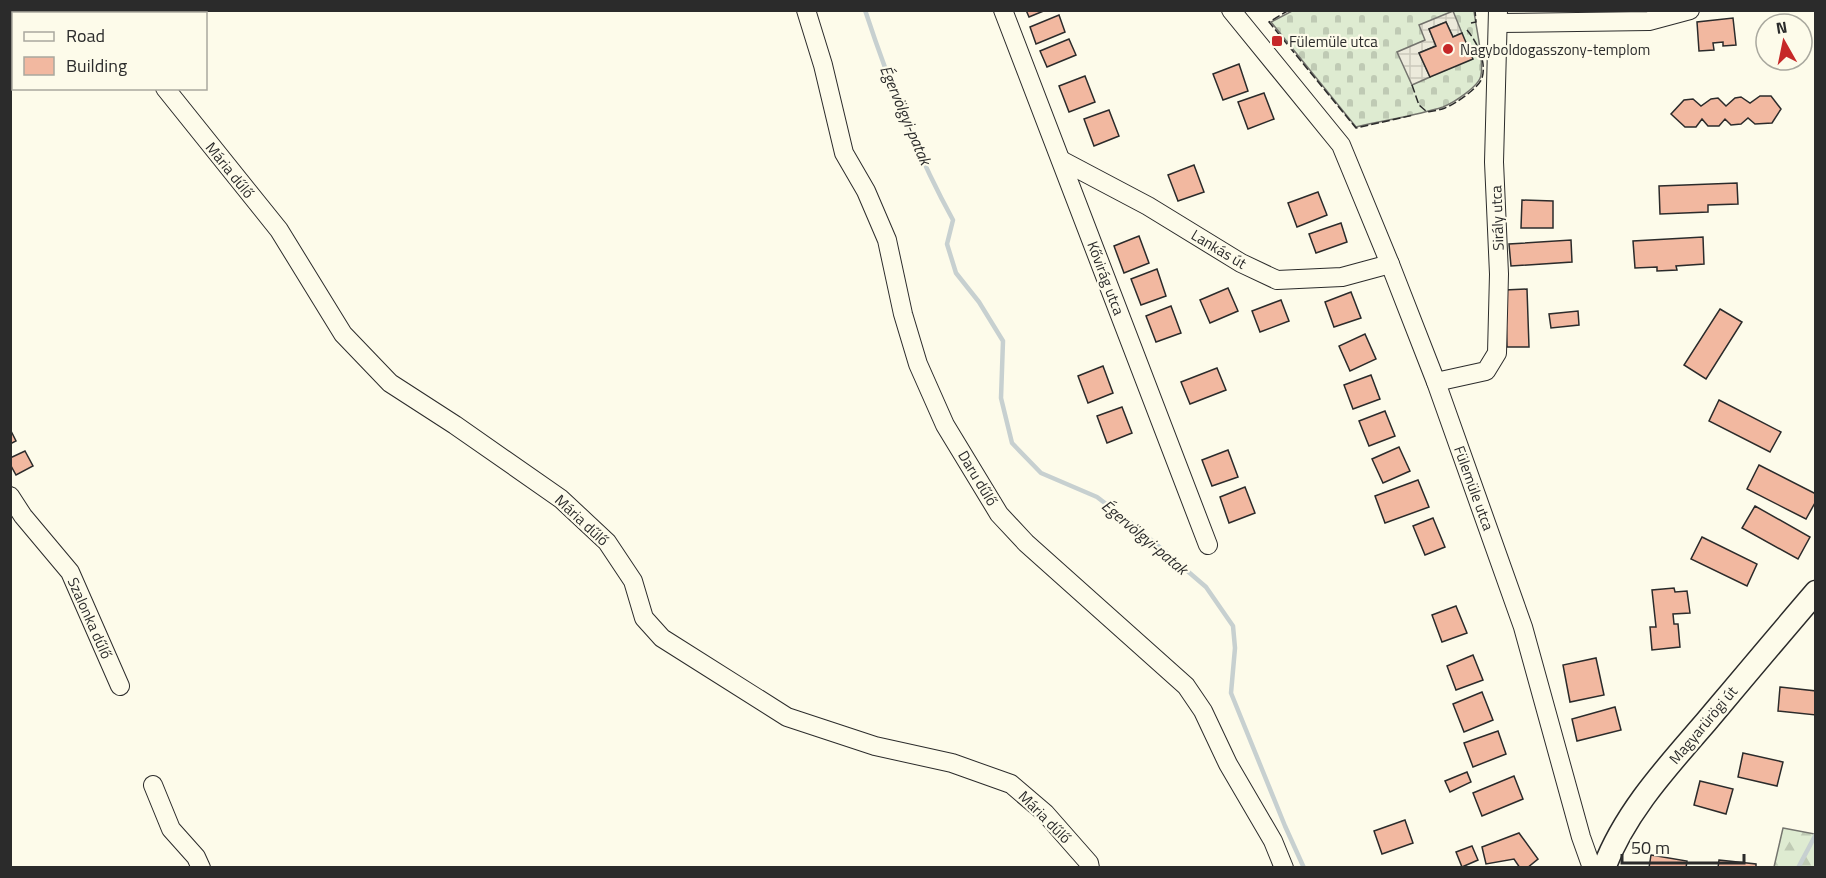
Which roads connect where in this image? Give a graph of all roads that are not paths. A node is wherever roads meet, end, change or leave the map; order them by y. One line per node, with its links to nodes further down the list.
1 (806, 10): 17 (street, Daru dűlő)
2 (1003, 10): 7 (street, Kővirág utca)
3 (1231, 10): 8 (street, Fülemüle utca)
4 (1690, 10): 5 (street)
5 (1498, 17): 9 (street, Sirály utca)
6 (167, 90): 16 (street, Mária dűlő)
7 (1060, 160): 8 (street, Lankás út); 11 (street, Kővirág utca)
8 (1390, 264): 9 (street, Fülemüle utca)
9 (1436, 382): 18 (street, Fülemüle utca)
10 (10, 496): 13 (street, Szalonka dűlő)
11 (1209, 545)
12 (1815, 592): 19 (main road, Magyarürögi út)
13 (120, 686)
14 (153, 785): 15 (street)
15 (201, 867)
16 (1090, 867)
17 (1284, 867)
18 (1592, 867)
19 (1604, 867)

